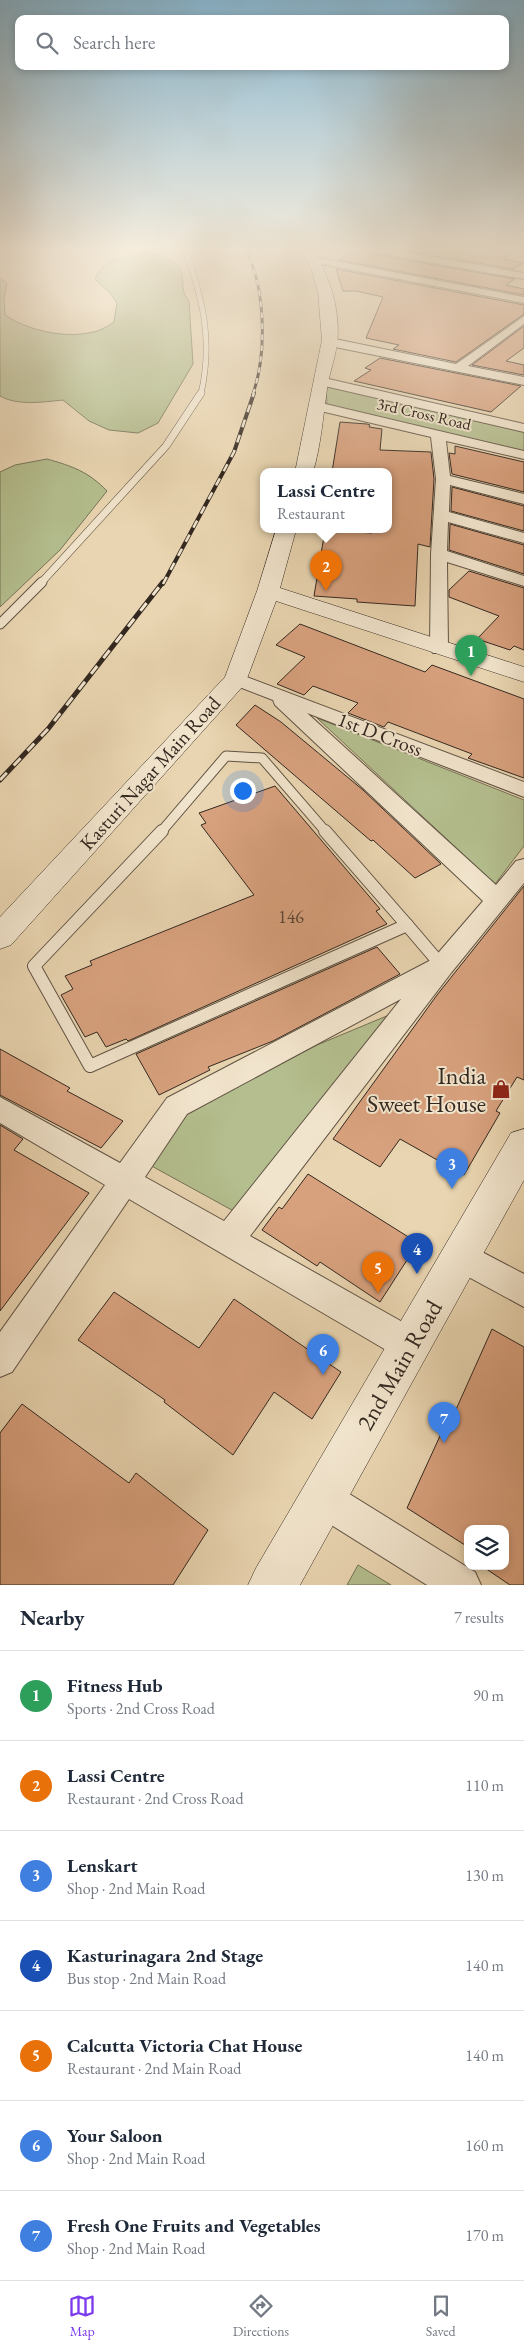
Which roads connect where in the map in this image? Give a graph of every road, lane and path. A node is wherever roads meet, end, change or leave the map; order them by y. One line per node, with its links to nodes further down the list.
1 (205, 323): 21 (lane)
2 (329, 323): 4 (main road)
3 (520, 323): 5 (street)
4 (330, 342): 5 (street); 6 (main road)
5 (459, 367): 7 (street)
6 (320, 381): 8 (main road); 9 (street, 3rd Cross Road)
7 (524, 381)
8 (317, 406): 10 (street, 3rd Cross Road); 12 (main road)
9 (524, 428)
10 (438, 435): 11 (street, 3rd Cross Road); 13 (street)
11 (524, 455)
12 (305, 468)
13 (443, 479): 14 (street); 15 (street)
14 (524, 499)
15 (442, 515): 17 (street); 18 (street)
16 (285, 533): 20 (main road, Kasturi Nagar Main Road)
17 (524, 538)
18 (439, 554): 19 (street); 22 (street)
19 (524, 581)
20 (268, 591): 22 (main road); 24 (main road, Kasturi Nagar Main Road)
21 (0, 624)
22 (439, 649): 23 (main road)
23 (524, 675)
24 (236, 679): 25 (street, 1st D Cross); 30 (main road, Kasturi Nagar Main Road)
25 (273, 693): 26 (street, 1st D Cross); 28 (street)
26 (524, 790)
27 (524, 868): 28 (street)
28 (497, 900): 31 (street)
29 (407, 925): 29 (lane); 31 (lane)
30 (0, 937)
31 (442, 966): 34 (street); 35 (street)
32 (0, 1109): 34 (street)
33 (524, 1145): 36 (main road, 2nd Main Road)
34 (124, 1180): 35 (street); 39 (street)
35 (228, 1240): 38 (street)
36 (461, 1256): 37 (street); 38 (main road, 2nd Main Road)
37 (524, 1291)
38 (410, 1345): 40 (main road, 2nd Main Road)
39 (0, 1360)
40 (322, 1498): 41 (main road, 2nd Main Road); 42 (street)
41 (273, 1585)
42 (462, 1585)

